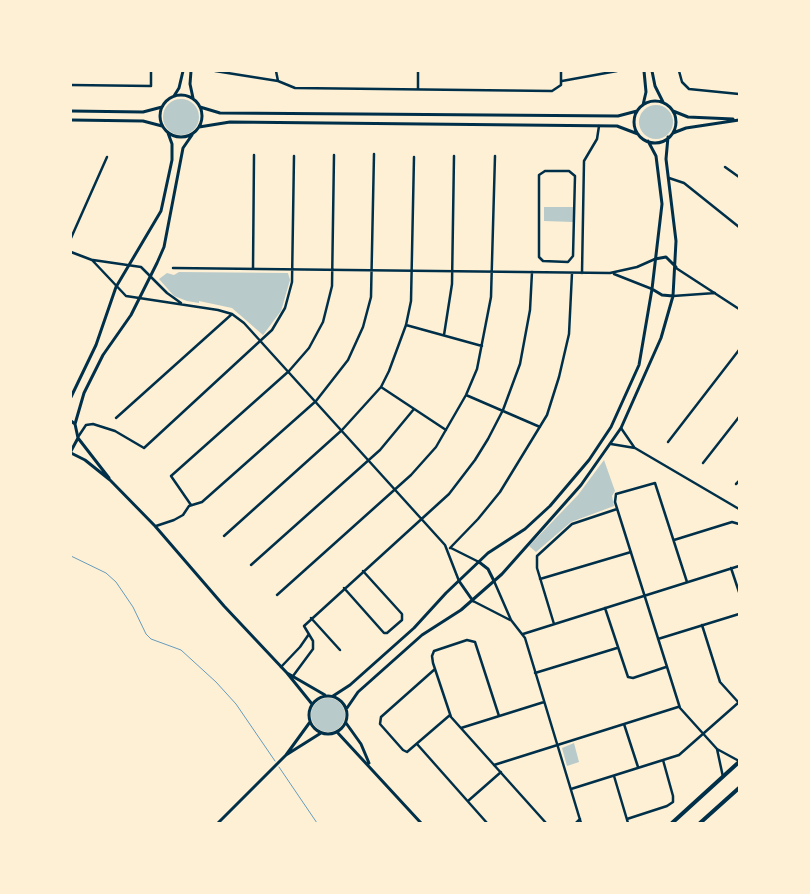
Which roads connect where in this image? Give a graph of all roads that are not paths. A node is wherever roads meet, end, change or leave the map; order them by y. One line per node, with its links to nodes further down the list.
1 (151, 71): 14 (street)
2 (182, 71): 17 (street)
3 (191, 71): 18 (street)
4 (215, 71): 12 (street)
5 (276, 71): 12 (street)
6 (418, 71): 15 (street)
7 (561, 71): 13 (street)
8 (617, 71): 13 (street)
9 (644, 71): 20 (street)
10 (652, 71): 19 (street)
11 (679, 71): 16 (street)
12 (278, 81): 15 (street)
13 (562, 81): 15 (street)
14 (71, 85)
15 (418, 89)
16 (739, 94)
17 (173, 97): 18 (street); 21 (street)
18 (193, 99): 22 (street)
19 (663, 102): 20 (street); 25 (street)
20 (642, 105): 24 (street)
21 (163, 107): 23 (street); 28 (street)
22 (200, 107): 24 (street); 30 (street)
23 (71, 111)
24 (637, 111): 33 (street)
25 (673, 111): 27 (street); 32 (street)
26 (71, 120): 28 (street)
27 (739, 120): 32 (street)
28 (163, 126): 31 (street)
29 (599, 126): 30 (street); 33 (street); 49 (street)
30 (200, 127): 34 (street)
31 (168, 133): 34 (street); 55 (street)
32 (672, 133): 35 (street)
33 (638, 134): 36 (street)
34 (192, 135): 69 (street)
35 (668, 137): 36 (street); 47 (street)
36 (648, 141): 53 (street)
37 (374, 154): 61 (street)
38 (254, 155): 58 (street)
39 (334, 155): 60 (street)
40 (294, 156): 59 (street)
41 (454, 156): 63 (street)
42 (495, 156): 64 (street)
43 (107, 157): 51 (street)
44 (414, 157): 62 (street)
45 (725, 166): 46 (street)
46 (739, 177)
47 (668, 178): 50 (street); 57 (street)
48 (575, 216): 48 (street); 49 (street)
49 (583, 216): 67 (street)
50 (739, 227)
51 (71, 238)
52 (71, 252): 54 (street)
53 (655, 259): 57 (street); 68 (street); 71 (street)
54 (92, 260): 55 (street); 70 (street)
55 (130, 264): 69 (street); 70 (street)
56 (173, 268): 58 (street)
57 (676, 268): 72 (street); 73 (street)
58 (253, 269): 59 (street)
59 (294, 270): 60 (street); 80 (street)
60 (333, 270): 61 (street); 83 (street)
61 (373, 271): 62 (street); 87 (street)
62 (413, 271): 63 (street); 78 (street)
63 (452, 271): 64 (street); 79 (street)
64 (492, 272): 65 (street); 81 (street)
65 (532, 272): 66 (street); 89 (street)
66 (572, 273): 67 (street); 94 (street)
67 (582, 273): 68 (street)
68 (610, 273): 71 (street)
69 (151, 275): 74 (street); 75 (street)
70 (116, 287): 74 (street); 86 (street)
71 (652, 290): 73 (street); 118 (street)
72 (717, 293): 73 (street); 76 (street)
73 (673, 296): 95 (street)
74 (139, 298): 75 (street); 93 (street)
75 (184, 304): 77 (street)
76 (739, 309)
77 (232, 314): 80 (street); 91 (street)
78 (406, 325): 79 (street); 84 (street)
79 (444, 335): 81 (street)
80 (262, 341): 83 (street); 98 (street)
81 (482, 346): 85 (street)
82 (739, 350): 99 (street)
83 (289, 371): 87 (street); 107 (street)
84 (381, 387): 88 (street); 96 (street)
85 (466, 395): 89 (street); 97 (street)
86 (71, 397)
87 (316, 401): 96 (street); 107 (street)
88 (414, 410): 97 (street); 103 (street)
89 (503, 410): 94 (street); 110 (street)
90 (739, 416): 104 (street)
91 (116, 418)
92 (71, 420): 93 (street)
93 (75, 424): 98 (street)
94 (540, 427): 116 (street)
95 (621, 428): 100 (street); 101 (street)
96 (342, 430): 103 (street); 113 (street)
97 (447, 430): 106 (street)
98 (78, 438): 102 (street); 105 (street)
99 (668, 442)
100 (612, 444): 101 (street); 125 (street)
101 (635, 448): 109 (street)
102 (71, 452): 105 (street)
103 (368, 460): 106 (street); 119 (street)
104 (703, 462)
105 (110, 480): 112 (street)
106 (395, 490): 110 (street); 129 (street)
107 (192, 505): 112 (street)
108 (617, 509): 114 (street); 117 (street); 123 (street)
109 (739, 509)
110 (421, 519): 115 (street); 122 (street)
111 (739, 524): 114 (street)
112 (156, 526): 143 (street)
113 (224, 536)
114 (674, 540): 126 (street)
115 (445, 545): 116 (street); 124 (street)
116 (450, 548): 118 (street)
117 (631, 552): 123 (street); 130 (street)
118 (479, 562): 124 (street); 125 (street)
119 (251, 565)
120 (739, 566): 121 (street)
121 (732, 568): 126 (street); 128 (street)
122 (363, 571): 127 (street); 127 (street)
123 (540, 579): 136 (street)
124 (459, 580): 131 (street); 150 (street)
125 (494, 581): 131 (street); 135 (street)
126 (686, 582): 130 (street)
127 (344, 588): 134 (street)
128 (739, 592)
129 (277, 595)
130 (644, 596): 132 (street); 140 (street)
131 (472, 601): 135 (street); 155 (street)
132 (605, 608): 136 (street); 141 (street)
133 (739, 614): 137 (street)
134 (311, 618): 138 (street); 142 (street)
135 (512, 620): 139 (street)
136 (554, 624): 139 (street)
137 (702, 625): 140 (street); 152 (street)
138 (308, 634): 143 (street); 148 (street)
139 (523, 634): 147 (street)
140 (658, 639): 144 (street)
141 (617, 648): 144 (street); 147 (street)
142 (340, 650)
143 (281, 667): 146 (street)
144 (666, 667): 154 (street)
145 (435, 669): 156 (street); 157 (street); 165 (street)
146 (287, 673): 148 (street); 153 (street)
147 (535, 673): 151 (street)
148 (293, 676): 149 (street)
149 (326, 695): 150 (street); 153 (street)
150 (334, 696): 155 (street)
151 (544, 702): 157 (street); 166 (street)
152 (738, 703): 164 (street)
153 (312, 704): 158 (street)
154 (679, 706): 160 (street); 164 (street)
155 (347, 708): 159 (street)
156 (450, 715): 161 (street); 165 (street)
157 (499, 716): 161 (street)
158 (310, 722): 162 (street); 168 (street)
159 (346, 723): 163 (street); 172 (street)
160 (624, 724): 166 (street); 173 (street)
161 (460, 728): 171 (street)
162 (321, 732): 163 (street); 168 (street)
163 (337, 732): 172 (street)
164 (703, 734): 167 (street); 169 (street)
165 (416, 744): 179 (street)
166 (558, 744): 171 (street); 178 (street)
167 (717, 749): 170 (street); 176 (street)
168 (286, 755): 182 (street)
169 (663, 760): 173 (street); 181 (street)
170 (739, 762): 176 (main road)
171 (494, 765): 174 (street)
172 (370, 767): 183 (street)
173 (638, 768): 175 (street)
174 (500, 772): 179 (street); 185 (street)
175 (614, 776): 178 (street); 181 (street)
176 (723, 777): 187 (main road)
177 (739, 788): 188 (main road)
178 (571, 789): 180 (street)
179 (467, 801): 184 (street)
180 (581, 821): 186 (street)
181 (628, 821)
182 (218, 823)
183 (421, 823)
184 (487, 823)
185 (546, 823)
186 (576, 823)
187 (672, 823)
188 (700, 823)

